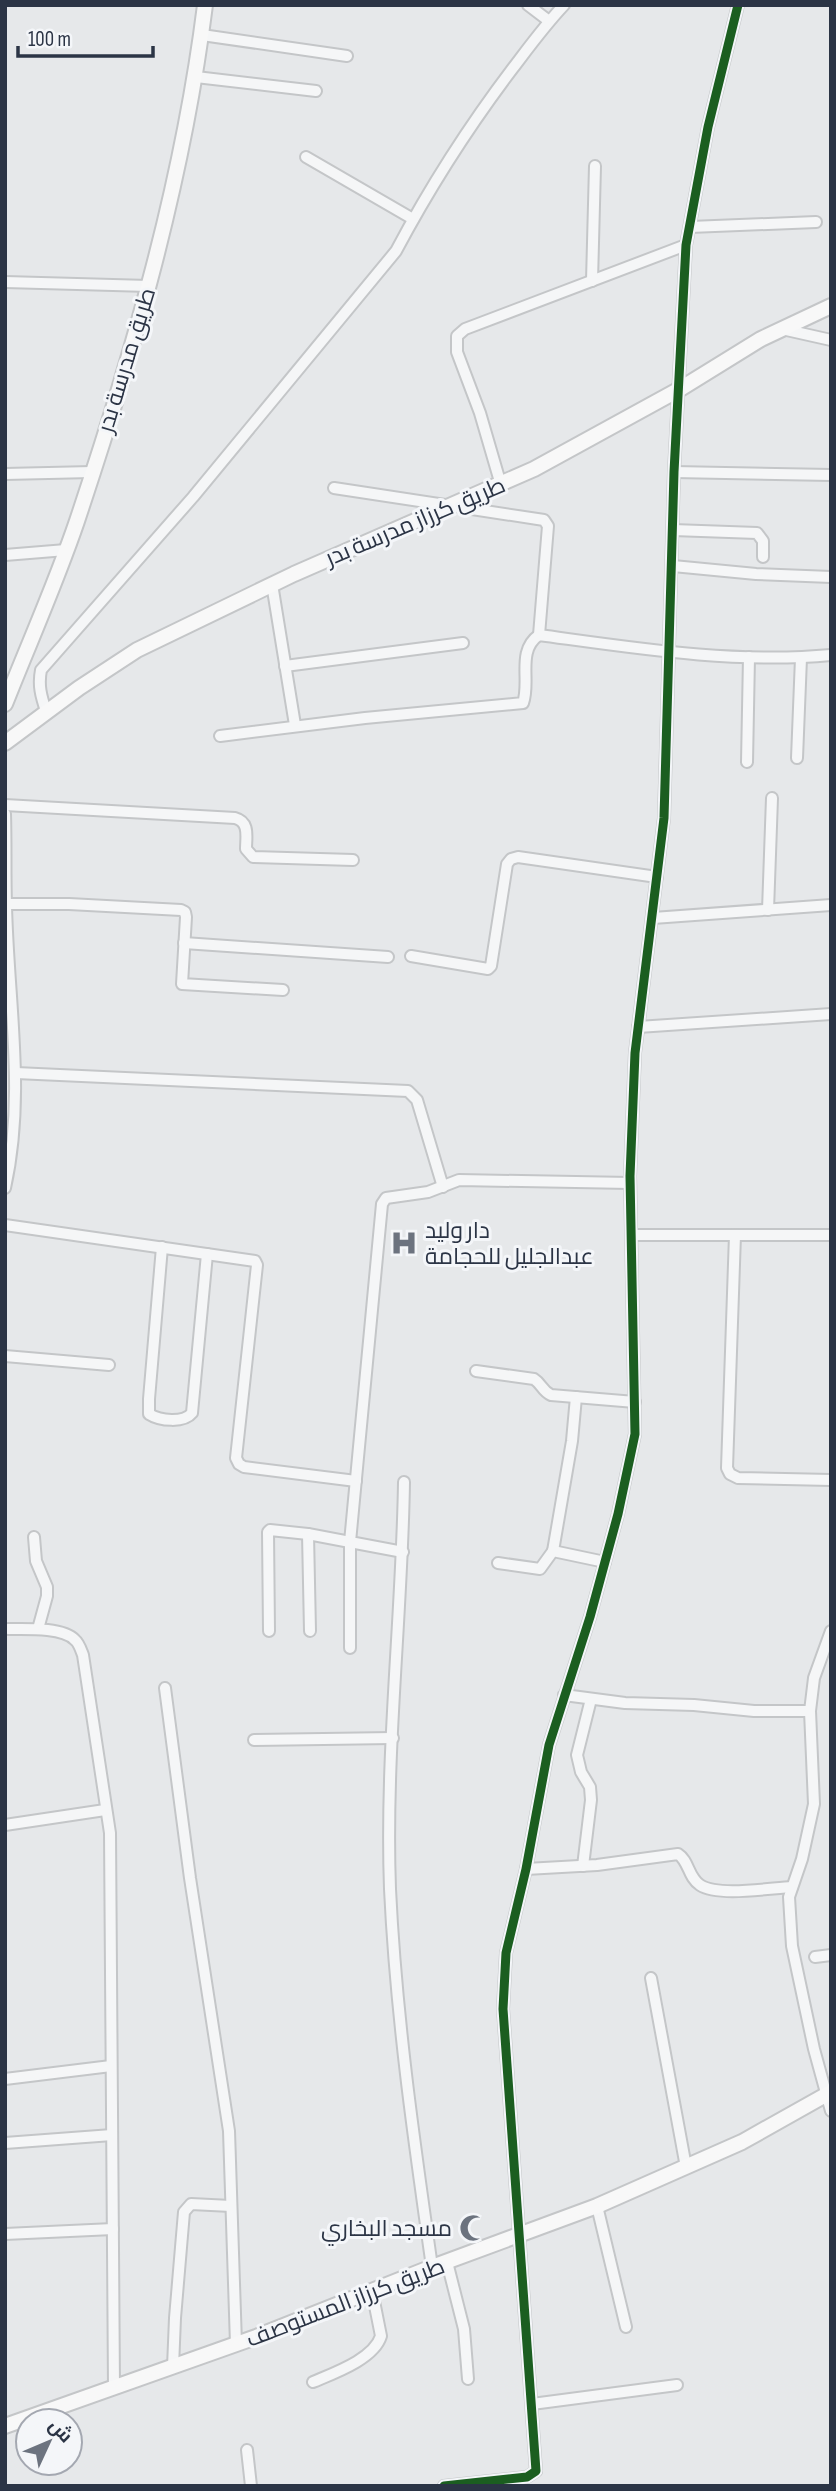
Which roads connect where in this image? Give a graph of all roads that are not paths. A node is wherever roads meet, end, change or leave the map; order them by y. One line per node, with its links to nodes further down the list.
1 (205, 5): 6 (street, طريق مدرسة بدر)
2 (528, 5): 5 (street)
3 (564, 5): 5 (street)
4 (738, 5): 14 (street)
5 (549, 21): 12 (street)
6 (202, 35): 7 (street); 8 (street, طريق مدرسة بدر)
7 (347, 56)
8 (196, 77): 9 (street); 18 (street, طريق مدرسة بدر)
9 (316, 91)
10 (306, 157): 12 (street)
11 (595, 166): 16 (street)
12 (413, 219): 45 (street)
13 (816, 222): 14 (street)
14 (690, 227): 15 (street)
15 (687, 245): 16 (street); 22 (street)
16 (592, 281): 27 (street)
17 (5, 282): 18 (street)
18 (149, 286): 23 (street, طريق مدرسة بدر)
19 (831, 306): 20 (street, طريق كرزاز مدرسة بدر)
20 (782, 329): 21 (street); 22 (street, طريق كرزاز مدرسة بدر)
21 (831, 340)
22 (680, 389): 24 (street); 27 (street, طريق كرزاز مدرسة بدر)
23 (92, 472): 25 (street); 31 (street, طريق مدرسة بدر)
24 (674, 472): 26 (street); 30 (street)
25 (5, 474)
26 (831, 475)
27 (501, 485): 29 (street, طريق كرزاز مدرسة بدر)
28 (334, 488): 29 (street)
29 (451, 507): 36 (street, طريق كرزاز مدرسة بدر); 37 (street)
30 (673, 530): 33 (street); 34 (street)
31 (66, 550): 32 (street); 44 (street, طريق مدرسة بدر)
32 (5, 555)
33 (763, 557)
34 (673, 566): 35 (street); 39 (street)
35 (831, 577)
36 (272, 584): 43 (street); 45 (street, طريق كرزاز مدرسة بدر)
37 (539, 635): 39 (street); 46 (street)
38 (463, 643): 43 (street)
39 (667, 653): 41 (street); 55 (street)
40 (831, 655): 42 (street)
41 (749, 657): 42 (street); 50 (street)
42 (801, 658): 49 (street)
43 (285, 666): 46 (street)
44 (5, 704)
45 (47, 711): 48 (street, طريق كرزاز مدرسة بدر)
46 (295, 726): 47 (street)
47 (220, 736)
48 (5, 743)
49 (797, 758)
50 (747, 762)
51 (772, 798): 58 (street)
52 (5, 805): 54 (street)
53 (5, 814): 56 (street)
54 (353, 860)
55 (657, 877): 59 (street); 61 (street)
56 (5, 904): 60 (street); 66 (street)
57 (831, 905): 58 (street)
58 (768, 909): 59 (street)
59 (653, 918): 65 (street)
60 (184, 943): 62 (street); 63 (street)
61 (411, 956)
62 (388, 957)
63 (283, 990)
64 (831, 1014): 65 (street)
65 (638, 1027): 67 (street)
66 (16, 1073): 68 (street); 69 (street)
67 (630, 1183): 68 (street); 71 (street)
68 (443, 1187): 82 (street)
69 (5, 1188)
70 (5, 1225): 74 (street)
71 (632, 1235): 72 (street); 80 (street)
72 (735, 1235): 73 (street); 81 (street)
73 (831, 1235)
74 (162, 1247): 75 (street); 75 (street)
75 (206, 1254): 82 (street)
76 (5, 1356): 77 (street)
77 (109, 1365)
78 (476, 1371): 79 (street)
79 (576, 1397): 80 (street); 87 (street)
80 (635, 1402): 89 (street)
81 (831, 1480)
82 (356, 1481): 86 (street)
83 (404, 1482): 88 (street)
84 (308, 1534): 86 (street); 93 (street); 94 (street)
85 (34, 1537): 92 (street)
86 (350, 1542): 88 (street); 96 (street)
87 (552, 1551): 89 (street); 90 (street)
88 (403, 1552): 101 (street)
89 (605, 1562): 98 (street)
90 (498, 1563)
91 (8, 1629): 92 (street)
92 (38, 1629): 103 (street)
93 (269, 1631)
94 (310, 1631)
95 (831, 1631): 100 (street)
96 (350, 1648)
97 (165, 1688): 118 (street)
98 (564, 1695): 99 (street); 106 (street)
99 (591, 1699): 100 (street); 105 (street)
100 (810, 1711): 107 (street)
101 (393, 1738): 102 (street); 123 (street)
102 (254, 1740)
103 (105, 1810): 104 (street); 111 (street)
104 (5, 1825)
105 (583, 1866): 106 (street); 107 (street)
106 (526, 1869): 122 (street)
107 (792, 1887): 113 (street)
108 (831, 1955): 109 (street)
109 (815, 1957)
110 (652, 1978): 117 (street)
111 (111, 2066): 112 (street); 115 (street)
112 (5, 2079)
113 (828, 2094): 114 (street); 117 (street, طريق كرزاز المستوصف)
114 (831, 2111)
115 (112, 2135): 116 (street); 120 (street)
116 (5, 2143)
117 (686, 2167): 119 (street, طريق كرزاز المستوصف)
118 (231, 2206): 126 (street); 127 (street)
119 (597, 2206): 122 (street, طريق كرزاز المستوصف); 125 (street)
120 (113, 2229): 121 (street); 131 (street)
121 (5, 2234)
122 (518, 2237): 123 (street, طريق كرزاز المستوصف); 132 (street)
123 (440, 2264): 124 (street, طريق كرزاز المستوصف); 128 (street)
124 (372, 2291): 126 (street, طريق كرزاز المستوصف); 129 (street)
125 (626, 2327)
126 (236, 2344): 127 (street, طريق كرزاز المستوصف)
127 (173, 2367): 131 (street, طريق كرزاز المستوصف)
128 (468, 2379)
129 (313, 2382)
130 (677, 2385): 132 (street)
131 (114, 2388): 133 (street, طريق كرزاز المستوصف)
132 (532, 2404): 136 (street)
133 (5, 2426)
134 (247, 2450): 135 (street)
135 (251, 2486)
136 (444, 2486)

